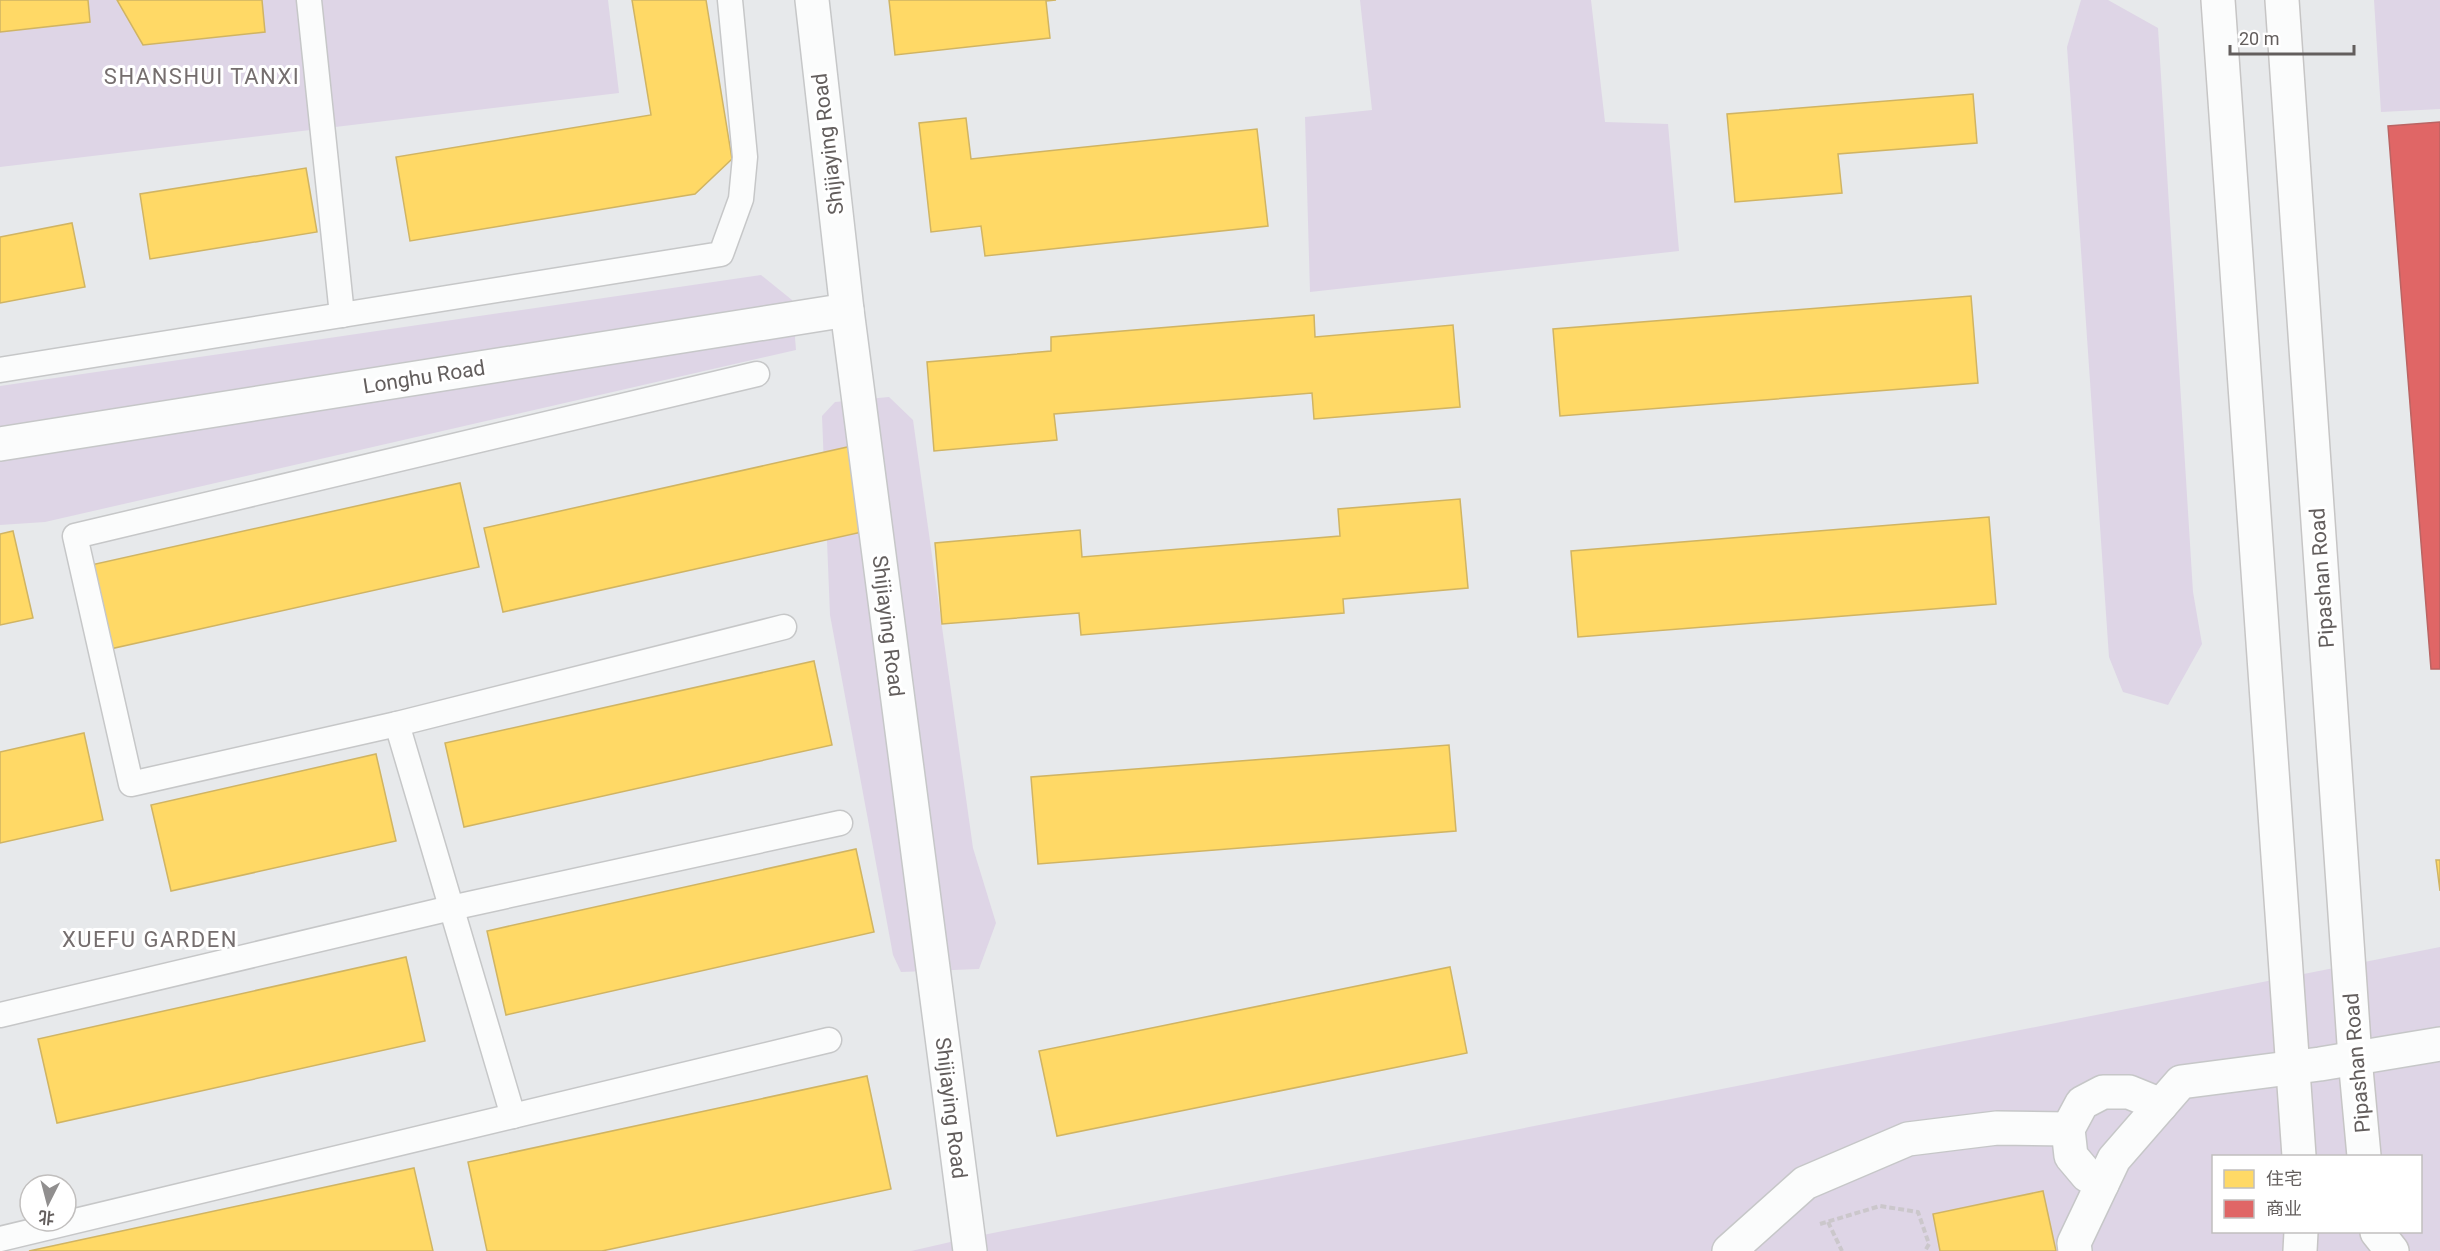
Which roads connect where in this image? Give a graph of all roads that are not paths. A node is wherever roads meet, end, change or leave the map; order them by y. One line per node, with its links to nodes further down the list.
1 (309, 0): 7 (lane)
2 (730, 0): 7 (lane)
3 (812, 0): 6 (street, Shijiaying Road)
4 (2218, 0): 19 (street)
5 (2282, 0): 18 (street, Pipashan Road)
6 (847, 310): 10 (street, Longhu Road); 29 (street, Shijiaying Road)
7 (342, 315): 8 (lane)
8 (0, 370)
9 (757, 374): 12 (lane)
10 (0, 444)
11 (784, 627): 12 (lane)
12 (397, 724): 14 (lane)
13 (840, 823): 14 (lane)
14 (451, 908): 15 (lane); 21 (lane)
15 (0, 1015)
16 (829, 1040): 21 (lane)
17 (2440, 1044): 18 (street)
18 (2355, 1058): 19 (street); 24 (street, Pipashan Road)
19 (2293, 1067): 20 (street); 23 (street)
20 (2161, 1105): 22 (street); 25 (street)
21 (513, 1116): 28 (lane)
22 (2068, 1129): 25 (street); 30 (street)
23 (2299, 1155)
24 (2364, 1155)
25 (2102, 1184): 31 (street)
26 (2301, 1233): 32 (street)
27 (2378, 1233): 33 (street)
28 (0, 1239)
29 (970, 1251)
30 (1729, 1251)
31 (2075, 1251)
32 (2300, 1251)
33 (2392, 1251)

